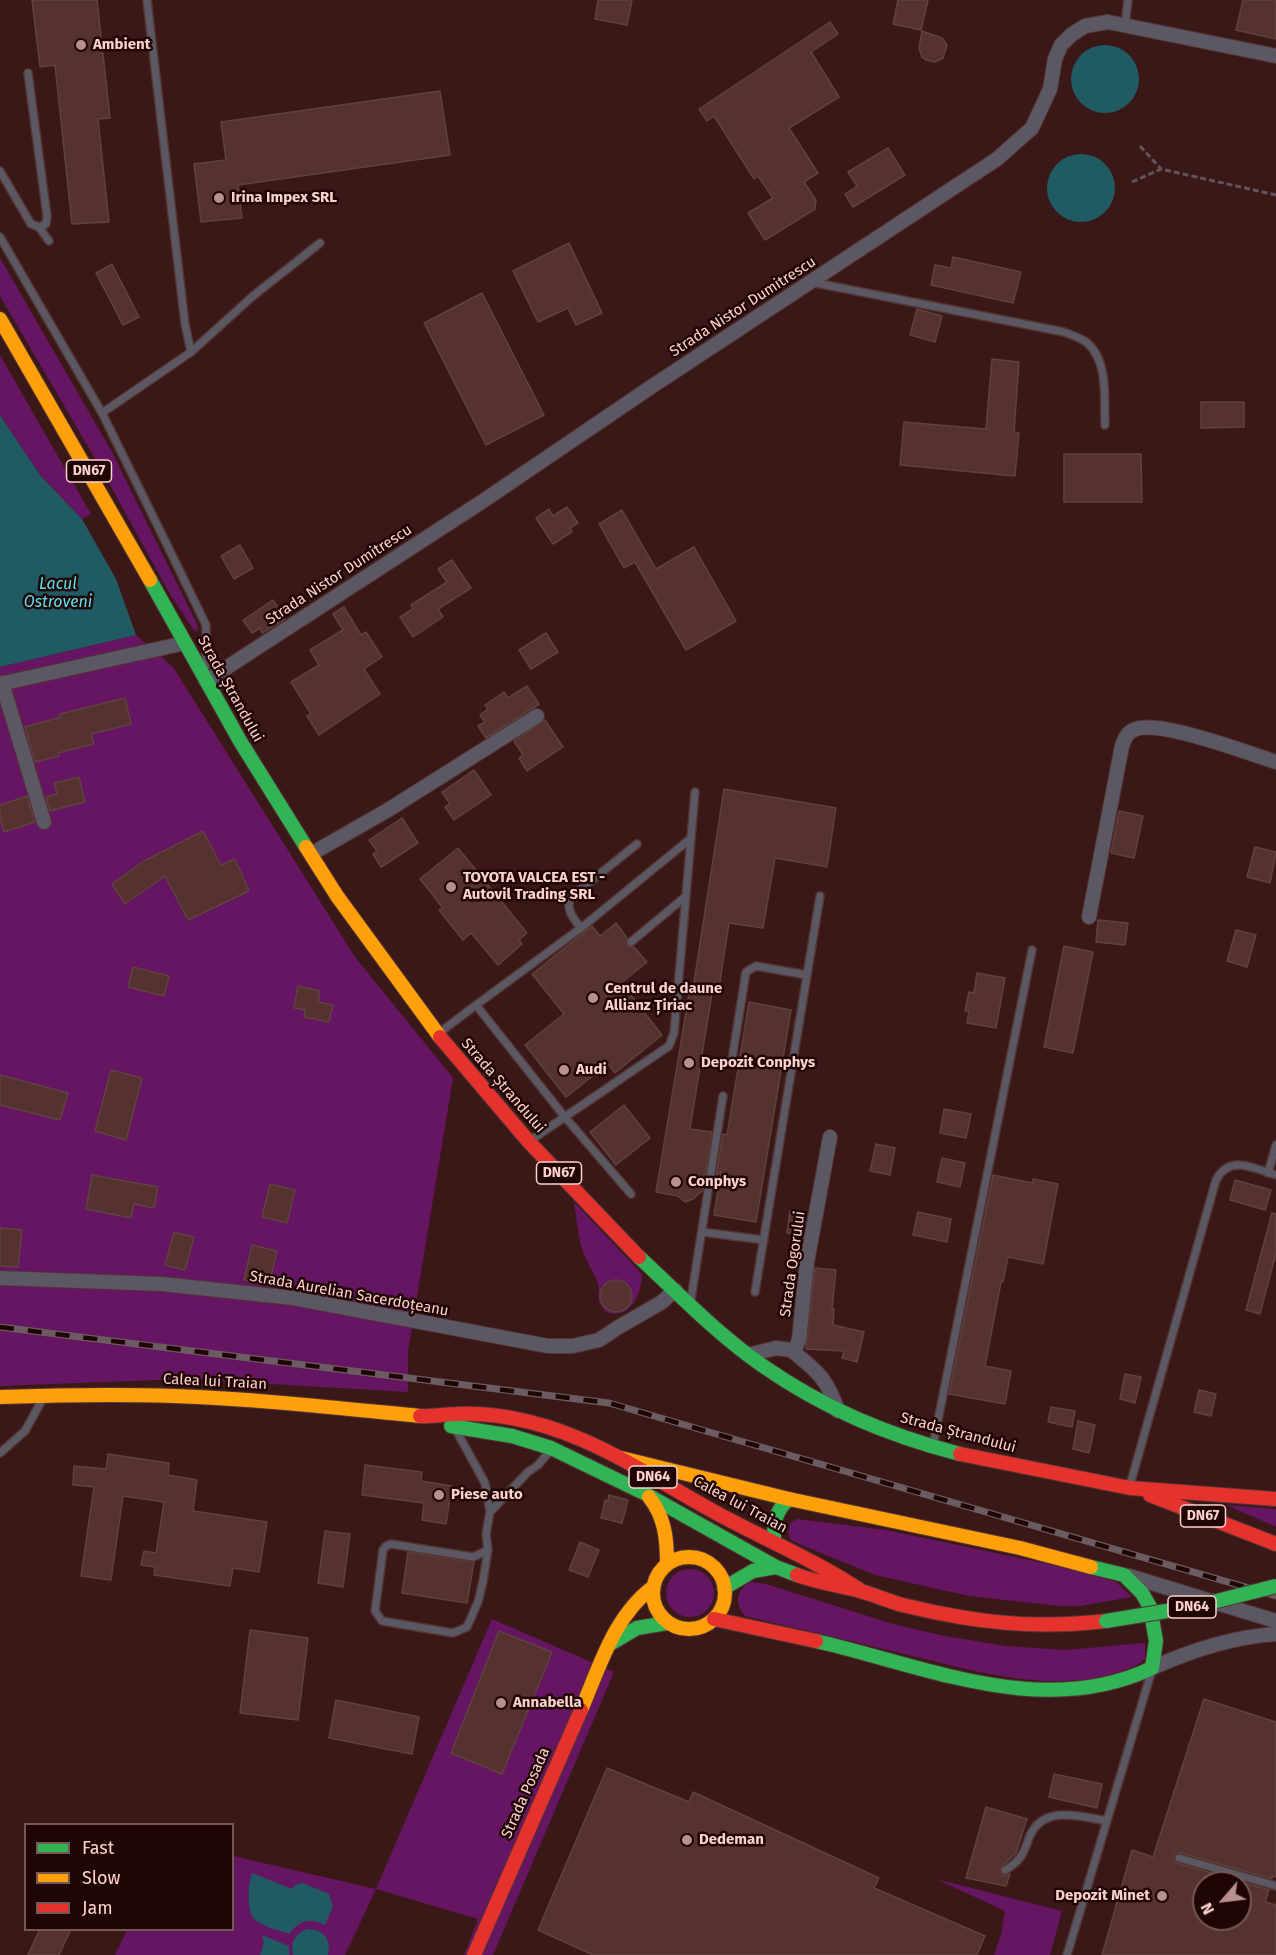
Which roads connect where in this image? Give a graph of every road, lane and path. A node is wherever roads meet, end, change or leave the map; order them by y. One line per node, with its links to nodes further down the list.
1 (147, 0): 17 (lane)
2 (1128, 0): 3 (lane)
3 (1125, 25): 4 (street, Strada Nistor Dumitrescu); 15 (street, Strada Nistor Dumitrescu)
4 (1276, 56)
5 (28, 73): 11 (lane)
6 (1140, 146): 7 (path)
7 (1161, 169): 9 (path); 10 (path)
8 (0, 171): 11 (lane)
9 (1132, 182)
10 (1276, 195)
11 (39, 228): 13 (lane)
12 (0, 237): 18 (lane)
13 (49, 241)
14 (320, 243): 17 (lane)
15 (811, 282): 19 (lane); 21 (street, Strada Nistor Dumitrescu)
16 (0, 319): 20 (main road, Strada Ștrandului / DN67)
17 (191, 351): 18 (lane)
18 (102, 413): 21 (lane)
19 (1105, 425)
20 (185, 643): 21 (main road, Strada Ștrandului / DN67); 22 (street)
21 (206, 681): 29 (main road, Strada Ștrandului / DN67)
22 (1, 684): 26 (street)
23 (537, 716): 29 (street)
24 (1276, 762): 32 (street)
25 (695, 792): 27 (lane)
26 (44, 822)
27 (690, 839): 31 (lane); 33 (lane)
28 (637, 844): 33 (lane)
29 (311, 854): 38 (main road, Strada Ștrandului / DN67)
30 (820, 896): 36 (lane)
31 (685, 897): 34 (lane); 41 (lane)
32 (1089, 917)
33 (581, 928): 37 (lane)
34 (631, 942)
35 (1032, 950): 61 (lane)
36 (807, 975): 39 (lane); 49 (lane)
37 (476, 1005): 38 (lane); 41 (lane)
38 (437, 1034): 43 (main road, Strada Ștrandului / DN67)
39 (732, 1059)
40 (723, 1096): 48 (lane)
41 (564, 1116): 43 (lane); 47 (lane)
42 (830, 1137): 54 (street, Strada Ogorului)
43 (529, 1142): 51 (main road, Strada Ștrandului / DN67)
44 (1276, 1145): 45 (lane)
45 (1268, 1173): 46 (lane); 65 (lane)
46 (1276, 1175)
47 (631, 1194)
48 (702, 1232): 49 (lane); 53 (lane)
49 (764, 1240): 52 (lane)
50 (0, 1278): 51 (street, Strada Aurelian Sacerdoțeanu)
51 (675, 1290): 53 (main road, Strada Ștrandului / DN67)
52 (755, 1292)
53 (690, 1305): 55 (main road, Strada Ștrandului / DN67)
54 (791, 1350): 55 (street); 58 (street)
55 (748, 1355): 58 (main road, Strada Ștrandului / DN67)
56 (44, 1395): 57 (main road, Calea lui Traian / DN64); 59 (main road, Calea lui Traian / DN64); 63 (lane)
57 (0, 1397)
58 (838, 1411): 61 (main road, Strada Ștrandului / DN67)
59 (427, 1417): 60 (main road, Calea lui Traian / DN64); 64 (main road, Calea lui Traian / DN64)
60 (454, 1427): 62 (main road, Calea lui Traian / DN64); 69 (lane)
61 (933, 1447): 65 (main road, Strada Ștrandului / DN67)
62 (551, 1448): 66 (main road, Calea lui Traian / DN64); 69 (lane)
63 (0, 1453)
64 (621, 1458): 67 (main road); 70 (main road, Calea lui Traian / DN64)
65 (1130, 1488): 68 (main road, Strada Ștrandului / DN67); 71 (main road, DN67)
66 (644, 1493): 73 (main road); 74 (main road, Calea lui Traian / DN64)
67 (789, 1499): 70 (main road); 75 (main road)
68 (1276, 1499)
69 (490, 1512): 72 (lane)
70 (774, 1542): 79 (main road, Calea lui Traian / DN64)
71 (1276, 1544)
72 (488, 1550): 72 (lane)
73 (667, 1564): 77 (main road); 78 (main road)
74 (776, 1567): 78 (main road); 79 (main road, Calea lui Traian / DN64)
75 (1124, 1575): 81 (street); 85 (main road)
76 (1276, 1586): 79 (main road, Calea lui Traian / DN64, bridge)
77 (653, 1587): 82 (main road); 84 (main road, Strada Posada)
78 (724, 1588): 80 (main road)
79 (863, 1592)
80 (714, 1619): 82 (main road); 85 (main road)
81 (1276, 1622)
82 (667, 1623): 84 (main road)
83 (1276, 1634): 85 (street)
84 (609, 1645): 90 (main road, Strada Posada)
85 (1152, 1668): 86 (lane)
86 (1107, 1821): 88 (lane); 91 (lane)
87 (1179, 1858): 89 (lane)
88 (1005, 1870)
89 (1276, 1886)
90 (474, 1955)
91 (1068, 1955)

